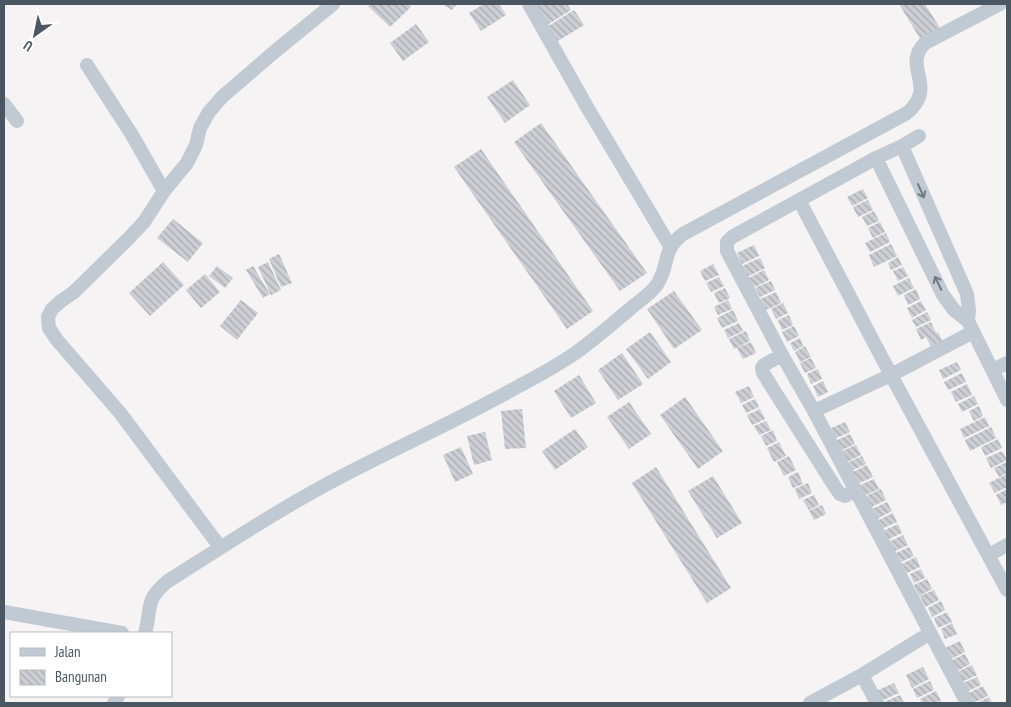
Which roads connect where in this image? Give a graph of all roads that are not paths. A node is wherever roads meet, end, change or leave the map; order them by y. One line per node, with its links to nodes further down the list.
1 (333, 4): 10 (street)
2 (529, 4): 12 (street)
3 (1000, 4): 12 (street)
4 (87, 65): 10 (street)
5 (4, 104): 6 (street)
6 (17, 121)
7 (919, 136): 8 (street)
8 (902, 146): 9 (street); 13 (street, one-way to 13)
9 (876, 158): 11 (street); 13 (street, one-way to 9)
10 (164, 190): 22 (street)
11 (799, 200): 14 (street); 17 (street)
12 (670, 246): 22 (street)
13 (971, 326): 16 (street); 17 (street)
14 (782, 355): 19 (street); 20 (street)
15 (1007, 363): 16 (street)
16 (993, 370): 18 (street)
17 (891, 375): 19 (street); 23 (street)
18 (1007, 400)
19 (814, 411): 20 (street)
20 (855, 490): 28 (street)
21 (1007, 545): 23 (street)
22 (220, 548): 27 (street)
23 (989, 555): 24 (street)
24 (1007, 590)
25 (4, 612): 26 (street)
26 (116, 632)
27 (145, 632)
28 (930, 633): 29 (street); 32 (street)
29 (862, 675): 30 (street); 31 (street)
30 (810, 703)
31 (877, 703)
32 (967, 703)

